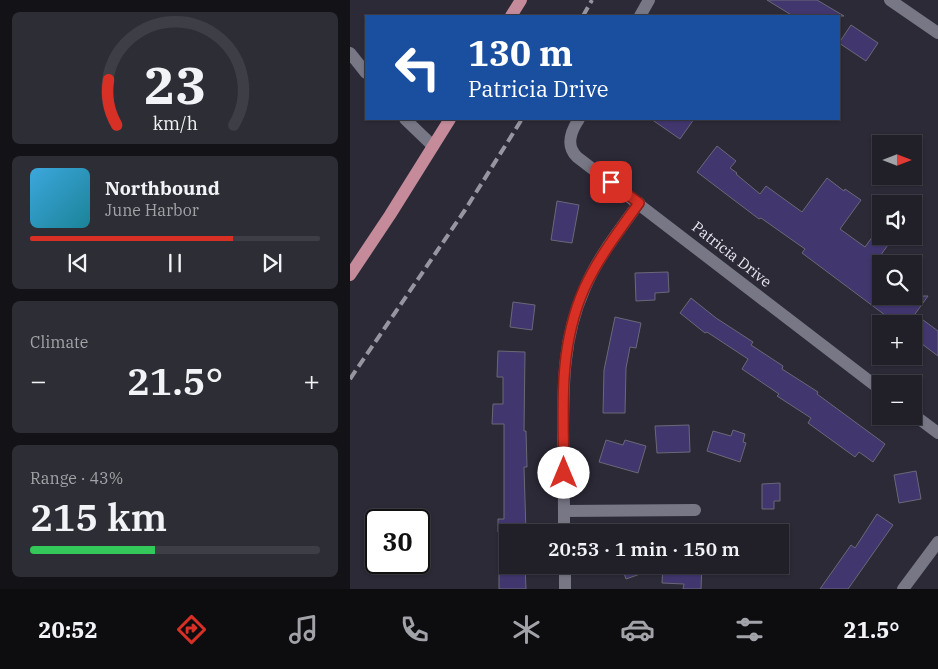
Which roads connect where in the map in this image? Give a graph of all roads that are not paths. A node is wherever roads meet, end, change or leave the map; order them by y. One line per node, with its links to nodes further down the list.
1 (521, 0): 4 (main road)
2 (649, 0): 5 (street)
3 (890, 0): 6 (street)
4 (512, 15)
5 (641, 15)
6 (938, 33)
7 (350, 53): 8 (street)
8 (365, 71)
9 (406, 120): 12 (street)
10 (449, 120): 12 (main road)
11 (578, 120): 13 (street, Patricia Drive)
12 (434, 146): 14 (main road)
13 (639, 203): 15 (street, Patricia Drive); 19 (street)
14 (350, 275)
15 (872, 383)
16 (922, 421): 17 (street)
17 (938, 433)
18 (696, 510): 19 (street)
19 (564, 511): 20 (street)
20 (564, 524)
21 (938, 542): 24 (street)
22 (564, 574): 23 (street)
23 (565, 589)
24 (903, 589)

